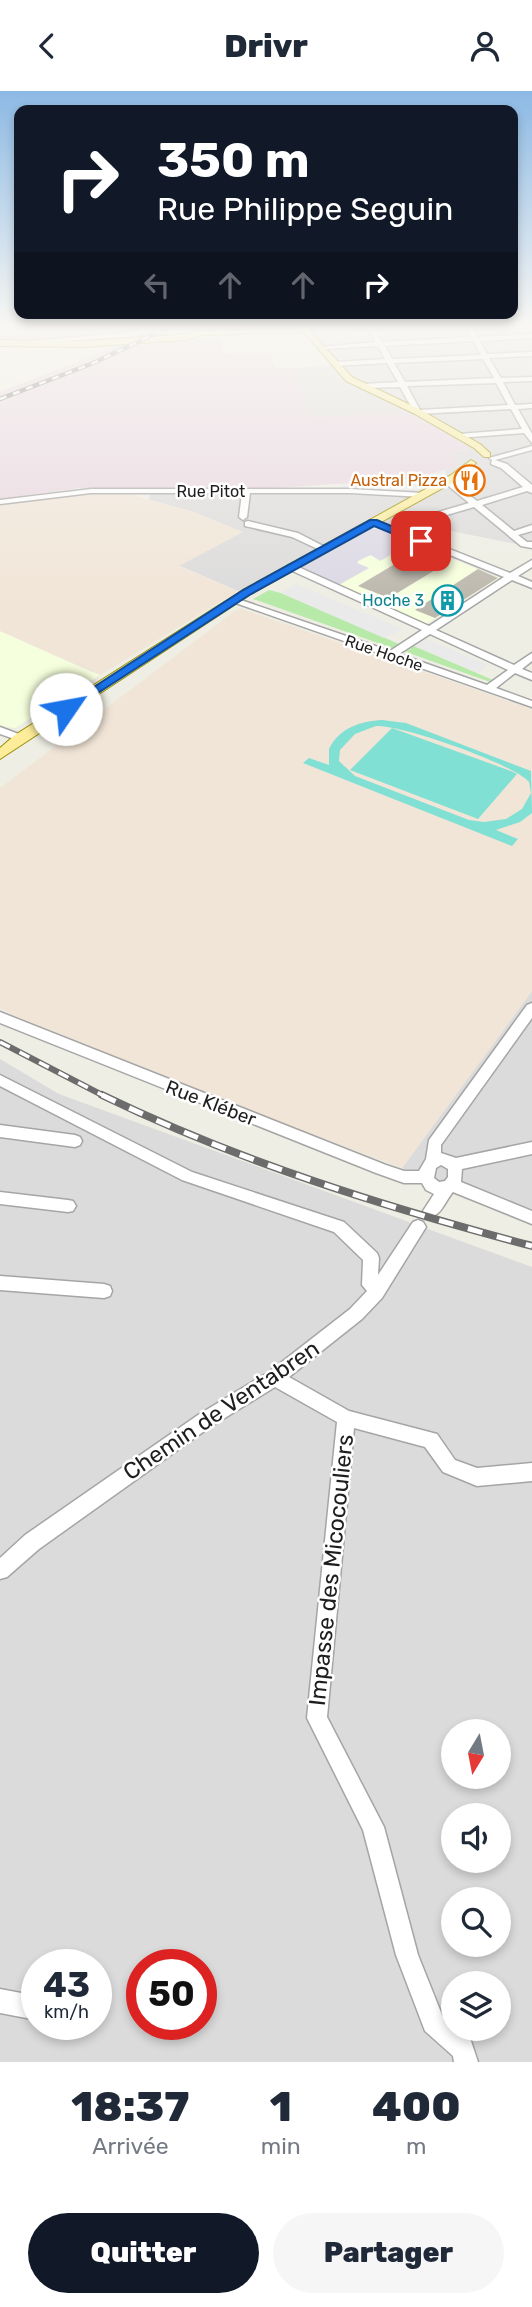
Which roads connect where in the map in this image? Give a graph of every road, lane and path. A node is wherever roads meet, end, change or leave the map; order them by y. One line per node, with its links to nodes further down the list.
1 (425, 416): 4 (main road)
2 (518, 416): 3 (street)
3 (527, 431): 4 (street); 5 (street)
4 (460, 436): 7 (main road)
5 (532, 440)
6 (532, 448): 8 (street)
7 (474, 455): 8 (main road); 9 (main road); 10 (main road)
8 (492, 458): 9 (main road); 11 (street)
9 (482, 466): 10 (main road)
10 (452, 479): 13 (main road); 15 (street)
11 (531, 489): 15 (street)
12 (246, 491): 13 (street, Rue Pitot); 14 (street, Rue Pitot); 21 (street)
13 (423, 495): 16 (main road)
14 (0, 502)
15 (476, 504): 18 (street); 19 (street)
16 (373, 522): 18 (street); 21 (main road)
17 (532, 528): 19 (street)
18 (390, 529): 24 (street)
19 (513, 534): 20 (street)
20 (532, 545)
21 (325, 549): 23 (main road)
22 (532, 563): 24 (street)
23 (291, 567): 26 (main road); 27 (street)
24 (512, 576): 25 (street); 27 (street)
25 (532, 585)
26 (235, 601): 28 (street, Rue Hoche); 35 (main road)
27 (429, 630): 28 (street); 30 (street)
28 (391, 655): 32 (street, Rue Hoche)
29 (532, 656): 30 (street)
30 (514, 669): 31 (street); 32 (street)
31 (532, 677)
32 (488, 689): 33 (street, Rue Hoche)
33 (532, 704)
34 (0, 730): 35 (street)
35 (20, 738): 36 (main road)
36 (0, 755)
37 (532, 1008): 43 (street)
38 (0, 1017): 45 (street, Rue Kléber)
39 (0, 1080): 53 (street)
40 (0, 1131): 41 (street)
41 (75, 1141)
42 (532, 1148): 44 (street)
43 (433, 1162): 44 (street); 45 (street)
44 (453, 1165): 46 (street)
45 (426, 1177): 46 (street, Rue Kléber)
46 (447, 1186): 49 (street); 50 (street, Rue Kléber)
47 (0, 1198): 48 (street)
48 (68, 1206)
49 (431, 1211)
50 (532, 1218)
51 (418, 1227): 55 (street, Chemin de Ventabren)
52 (0, 1283): 54 (street)
53 (370, 1285)
54 (104, 1290)
55 (275, 1378): 56 (street); 58 (street, Chemin de Ventabren)
56 (346, 1418): 57 (street); 61 (street, Impasse des Micocouliers)
57 (532, 1472)
58 (0, 1570)
59 (0, 2001): 60 (street)
60 (21, 2005)
61 (466, 2062)

